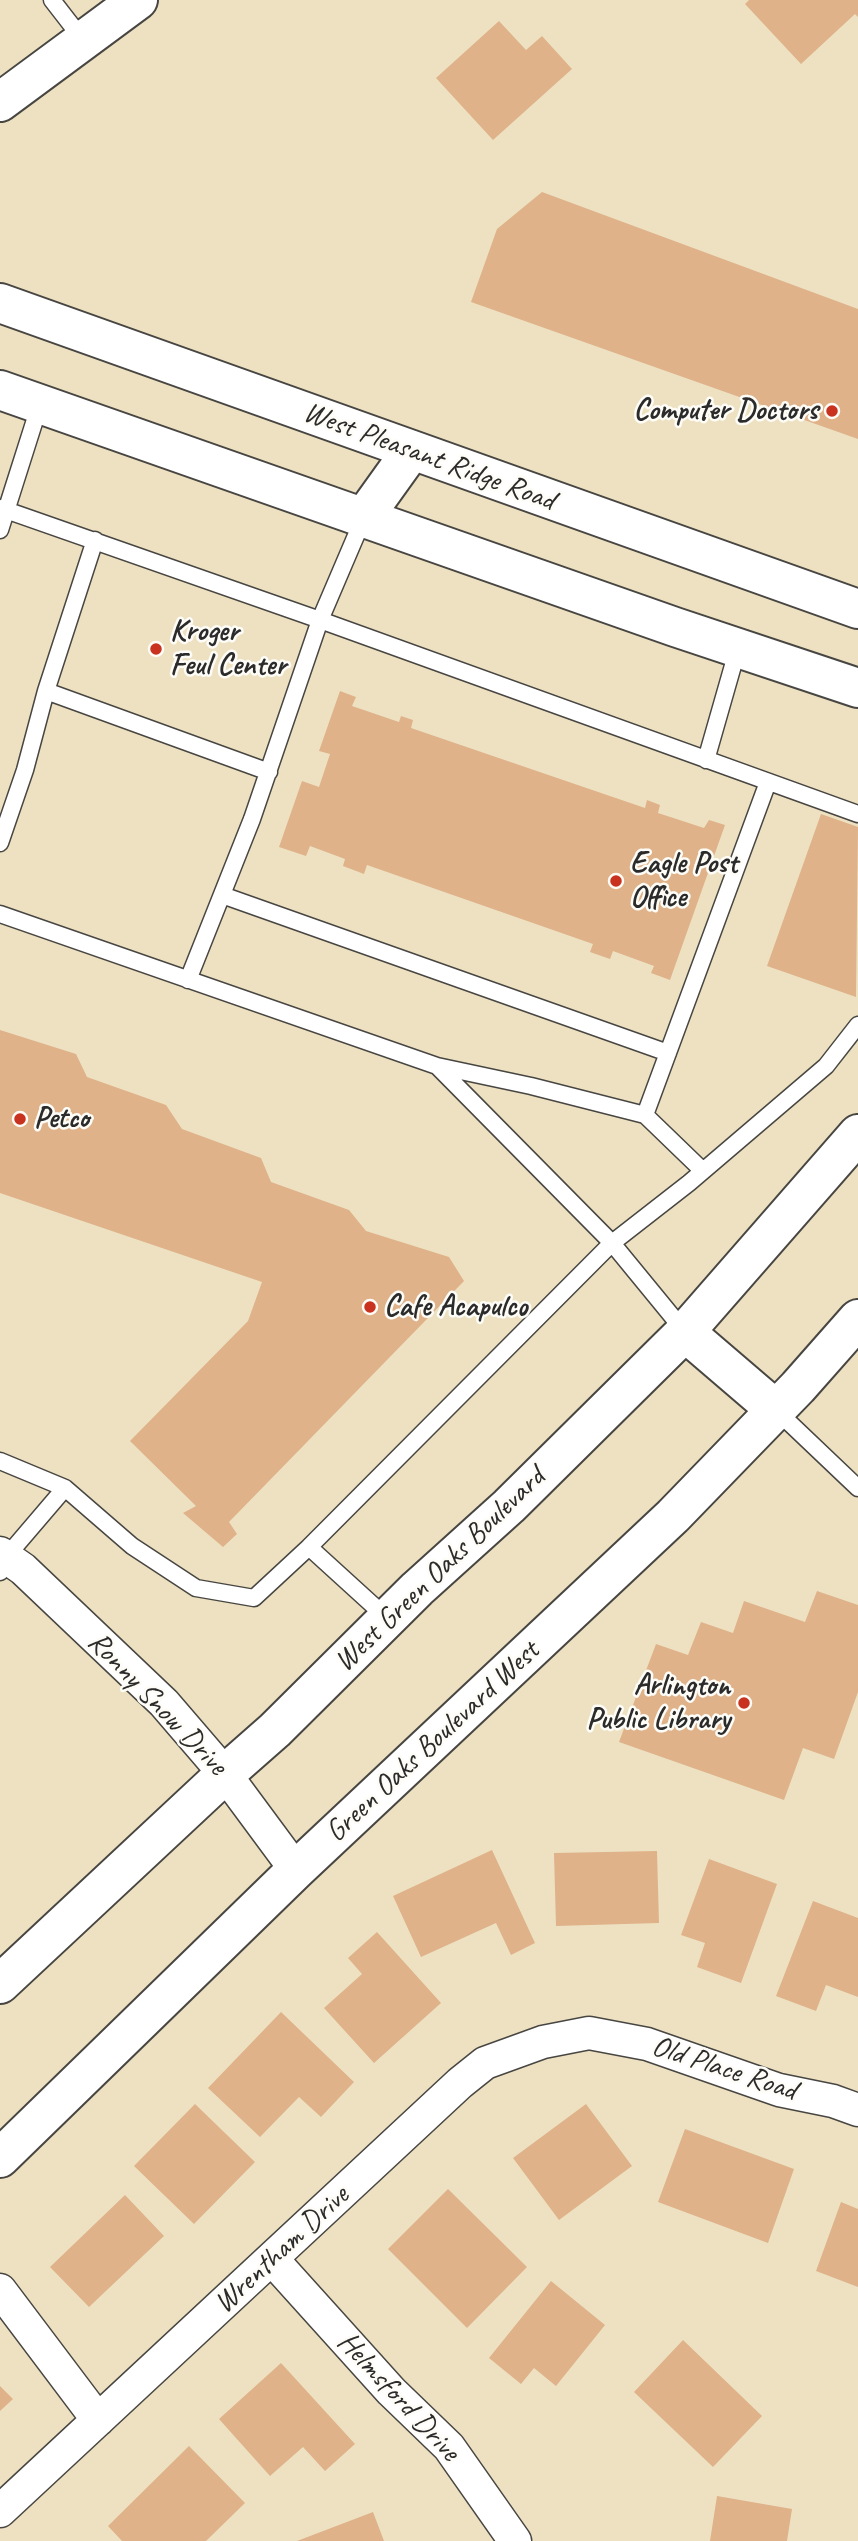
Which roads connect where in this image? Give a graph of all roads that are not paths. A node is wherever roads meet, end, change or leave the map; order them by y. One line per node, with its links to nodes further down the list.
1 (52, 0): 3 (lane)
2 (138, 0): 3 (main road)
3 (83, 40): 4 (main road)
4 (0, 102)
5 (0, 303): 8 (main road, West Pleasant Ridge Road)
6 (0, 390): 7 (main road)
7 (40, 404): 9 (lane); 10 (main road)
8 (412, 450): 10 (main road); 13 (main road, West Pleasant Ridge Road)
9 (3, 510): 11 (lane); 12 (lane)
10 (363, 517): 14 (lane); 15 (main road)
11 (0, 530)
12 (95, 540): 14 (lane); 17 (lane)
13 (858, 609)
14 (320, 620): 18 (lane); 19 (lane)
15 (738, 648): 16 (main road); 18 (lane)
16 (858, 688)
17 (46, 691): 19 (lane); 22 (lane)
18 (706, 760): 20 (lane)
19 (269, 772): 23 (lane)
20 (768, 782): 21 (lane); 27 (lane)
21 (858, 814)
22 (0, 843)
23 (222, 895): 25 (lane); 27 (lane)
24 (0, 914): 25 (lane)
25 (188, 980): 28 (lane)
26 (858, 1026): 31 (lane)
27 (668, 1053): 29 (lane)
28 (436, 1066): 29 (lane); 32 (lane)
29 (645, 1115): 31 (lane)
30 (858, 1134): 34 (main road, West Green Oaks Boulevard)
31 (703, 1171): 32 (lane)
32 (612, 1243): 34 (lane); 39 (lane)
33 (858, 1318): 35 (main road, Green Oaks Boulevard West)
34 (685, 1332): 35 (main road); 41 (main road, West Green Oaks Boulevard)
35 (776, 1410): 38 (lane); 43 (main road, Green Oaks Boulevard West)
36 (0, 1461): 37 (lane)
37 (65, 1488): 39 (lane); 40 (lane)
38 (858, 1488)
39 (309, 1547): 41 (lane)
40 (2, 1561): 42 (street, Ronny Snow Drive)
41 (387, 1618): 42 (main road, West Green Oaks Boulevard)
42 (225, 1774): 43 (street, Ronny Snow Drive); 44 (main road, West Green Oaks Boulevard)
43 (296, 1870): 47 (main road, Green Oaks Boulevard West)
44 (0, 1984)
45 (589, 2033): 46 (street, Old Place Road); 48 (street, Wrentham Drive)
46 (858, 2110)
47 (0, 2158)
48 (272, 2259): 50 (street, Wrentham Drive); 52 (street, Helmsford Drive)
49 (0, 2290): 50 (street)
50 (98, 2420): 51 (street, Wrentham Drive)
51 (0, 2511)
52 (515, 2541)

